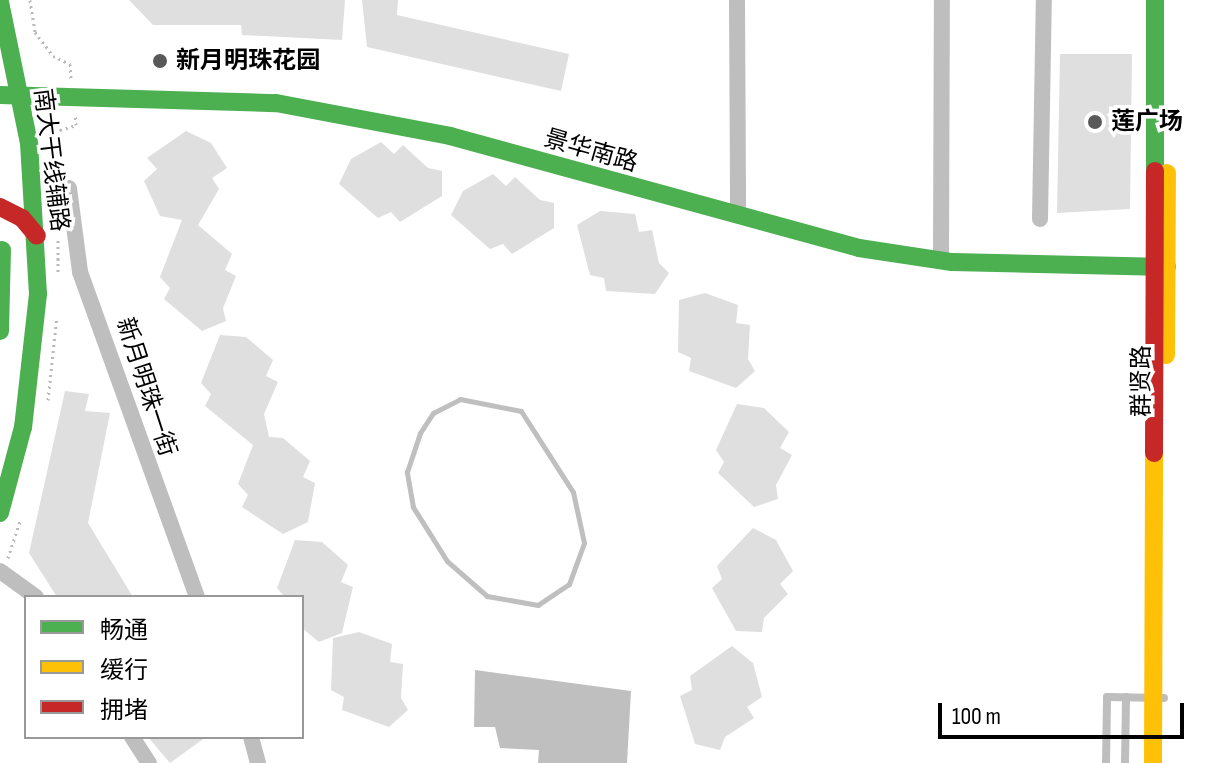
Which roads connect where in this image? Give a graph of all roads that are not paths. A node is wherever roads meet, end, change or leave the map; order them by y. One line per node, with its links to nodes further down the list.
1 (737, 0): 10 (street)
2 (942, 0): 15 (street)
3 (1044, 0): 12 (street)
4 (1154, 0): 16 (main road, 群贤路)
5 (1168, 0): 16 (main road, 群贤路)
6 (0, 2): 8 (main road, 南大干线辅路)
7 (0, 95): 8 (main road, 景华南路)
8 (20, 96): 13 (main road, 南大干线辅路); 16 (main road, 景华南路)
9 (69, 188): 21 (street, 新月明珠一街)
10 (738, 205)
11 (0, 207): 13 (main road)
12 (1040, 219)
13 (37, 236): 18 (main road, 南大干线辅路)
14 (2, 250): 17 (main road)
15 (941, 255)
16 (1159, 267): 23 (main road, 群贤路); 30 (main road, 群贤路)
17 (0, 331)
18 (0, 513)
19 (0, 571): 20 (street)
20 (33, 595)
21 (196, 595)
22 (1126, 697): 23 (lane); 28 (lane); 29 (lane)
23 (1156, 698): 30 (main road, 群贤路); 31 (main road, 群贤路)
24 (133, 739): 26 (street)
25 (252, 739): 27 (street)
26 (149, 763)
27 (258, 763)
28 (1106, 763)
29 (1125, 763)
30 (1150, 763)
31 (1164, 763)

